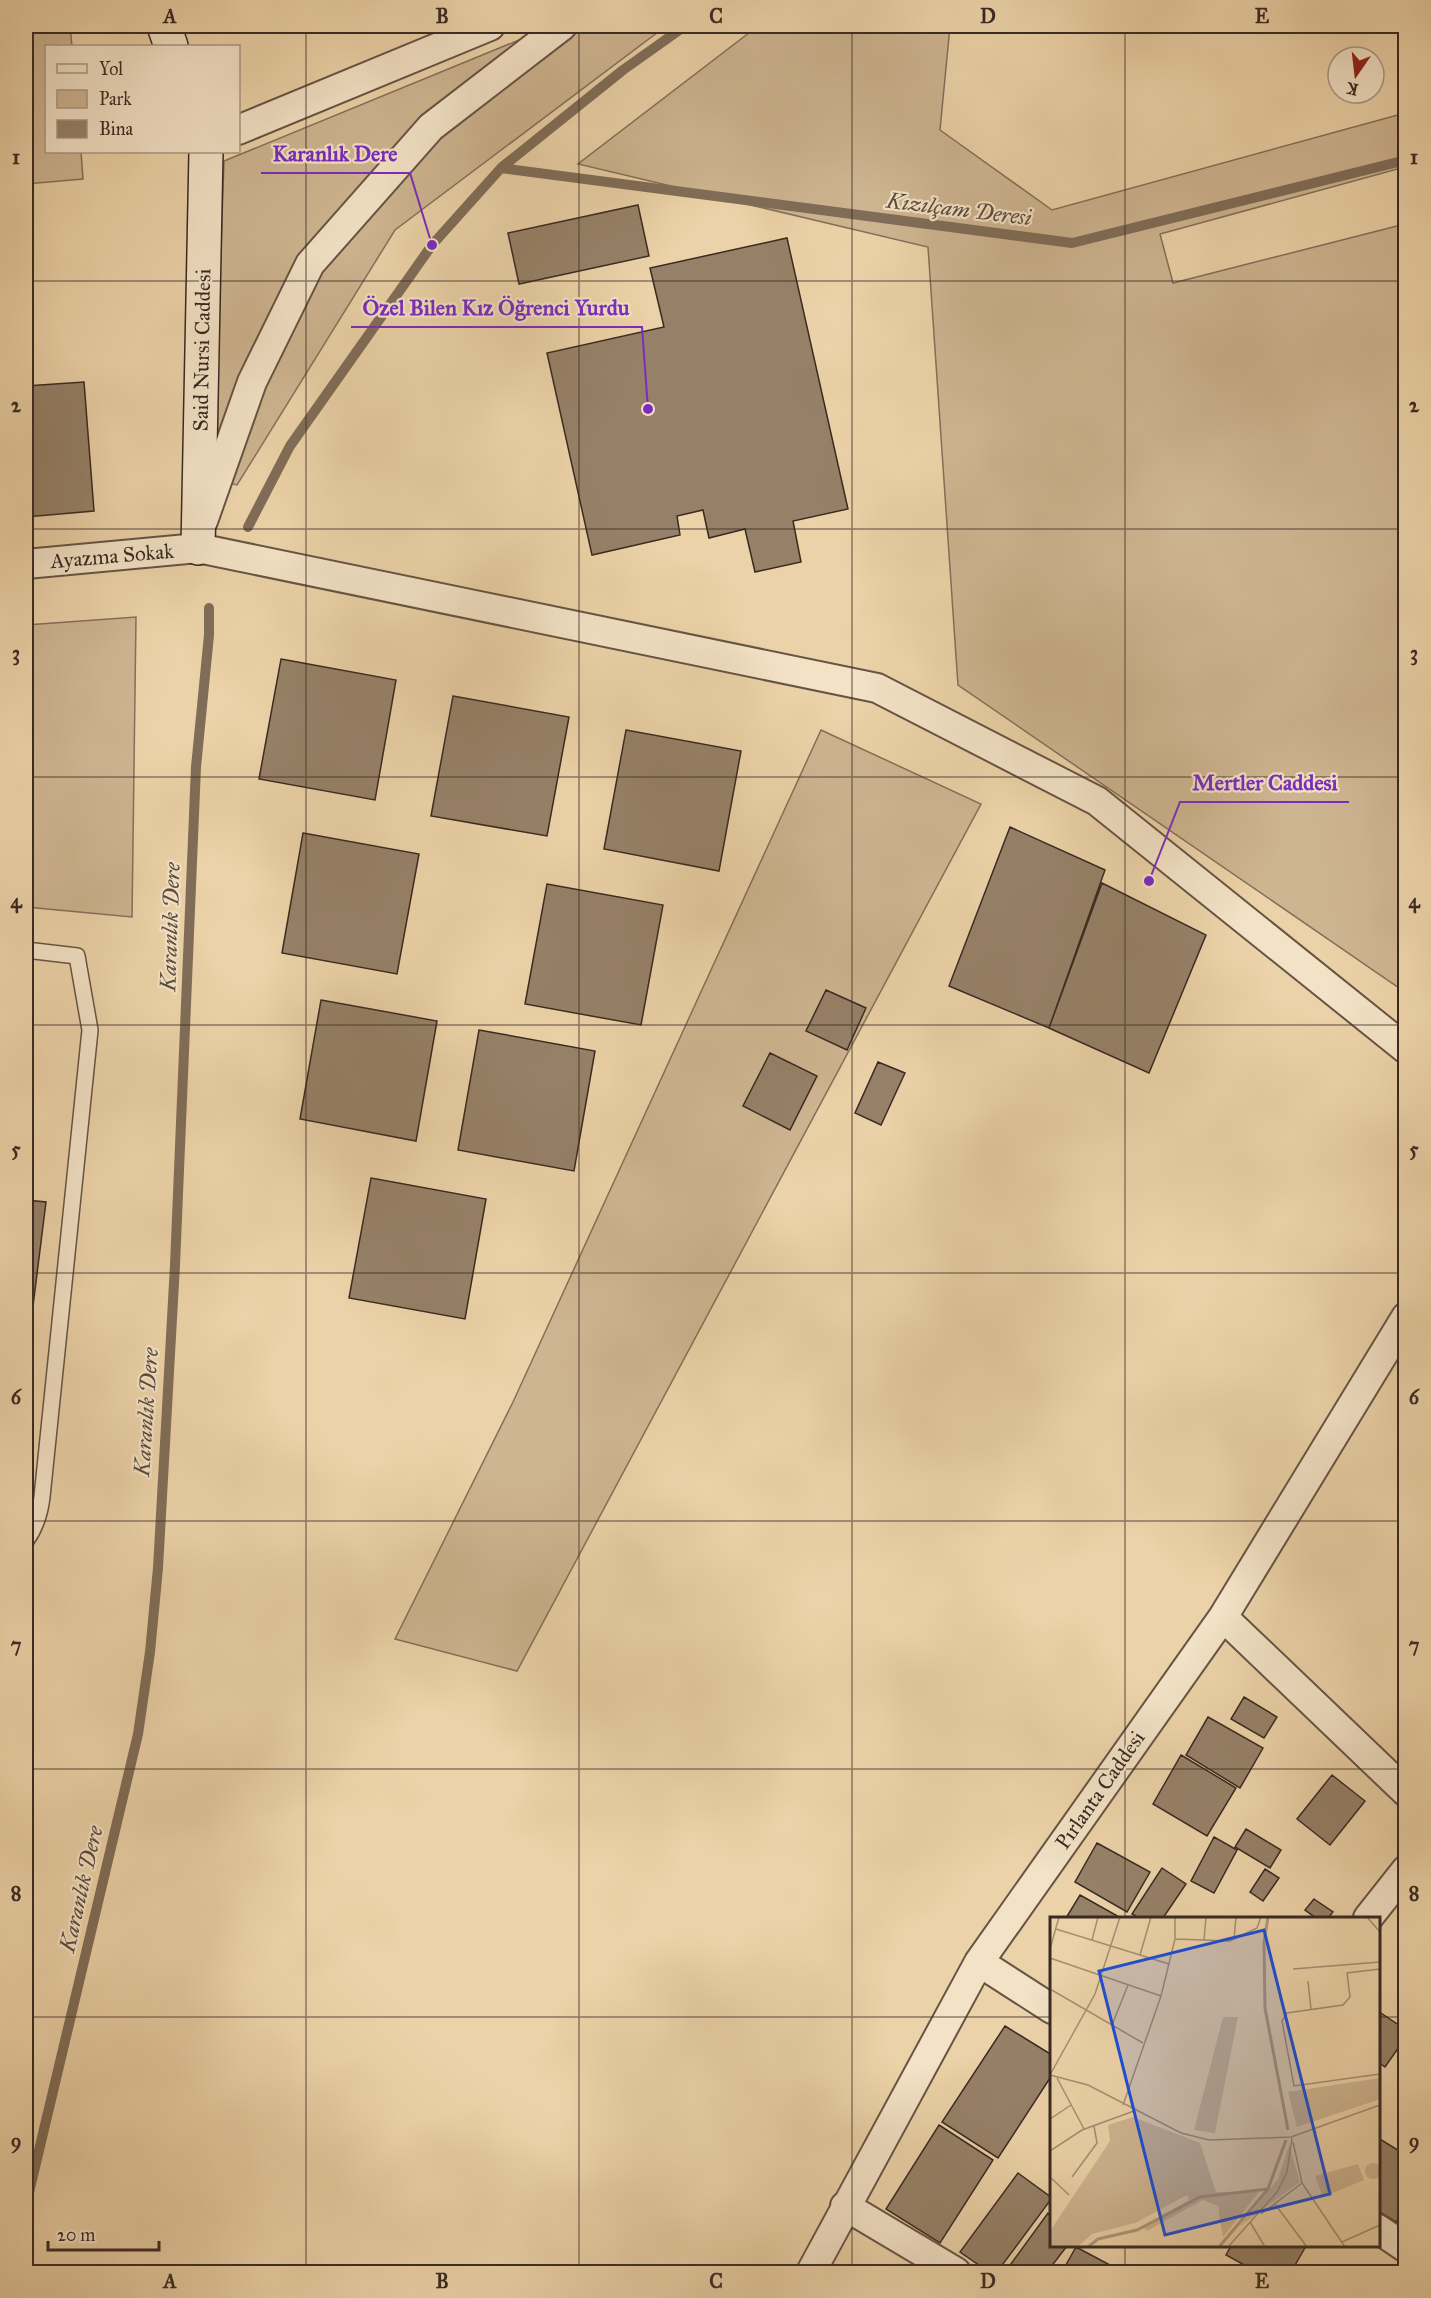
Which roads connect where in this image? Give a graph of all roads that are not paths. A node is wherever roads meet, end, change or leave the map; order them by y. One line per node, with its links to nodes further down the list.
1 (164, 26): 4 (street)
2 (562, 26): 7 (street)
3 (477, 28): 5 (street)
4 (171, 45)
5 (240, 129)
6 (206, 153): 7 (street, Said Nursi Caddesi)
7 (199, 541): 8 (street, Ayazma Sokak); 10 (street, Ayazma Sokak)
8 (26, 564)
9 (26, 950): 12 (lane)
10 (1406, 1049)
11 (1406, 1317): 13 (street, Pırlanta Caddesi)
12 (26, 1541)
13 (1223, 1617): 14 (street); 17 (street, Pırlanta Caddesi)
14 (1406, 1792)
15 (1406, 1870): 16 (street)
16 (1369, 1917)
17 (979, 1962): 18 (street); 19 (street, Pırlanta Caddesi)
18 (1050, 2008)
19 (845, 2206): 22 (street, Pırlanta Caddesi); 23 (street)
20 (1380, 2230): 21 (street)
21 (1406, 2248)
22 (811, 2272)
23 (956, 2272)

